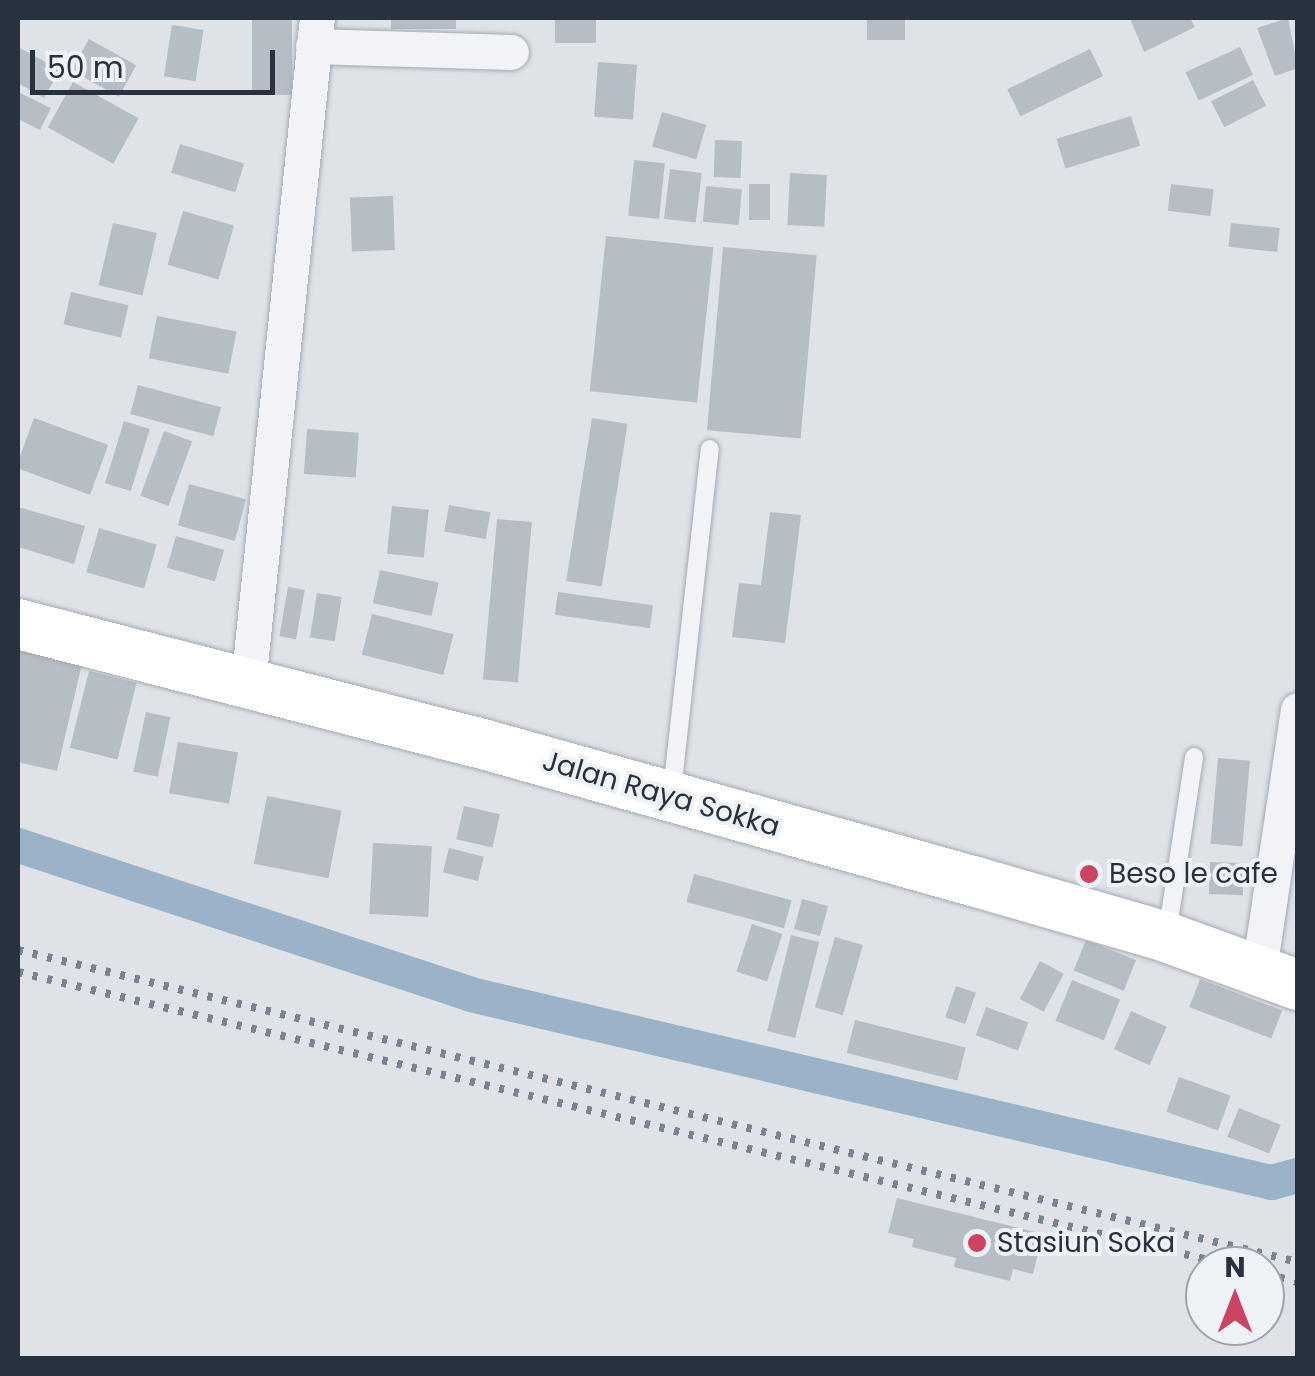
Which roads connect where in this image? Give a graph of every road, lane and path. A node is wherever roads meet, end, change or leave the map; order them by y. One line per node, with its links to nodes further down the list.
1 (315, 32): 2 (street); 5 (street)
2 (512, 52)
3 (710, 449): 8 (lane)
4 (18, 624): 5 (main road, Jalan Raya Sokka)
5 (248, 684): 8 (main road, Jalan Raya Sokka)
6 (1298, 710): 10 (street)
7 (1194, 756): 9 (lane)
8 (672, 798): 9 (main road, Jalan Raya Sokka)
9 (1166, 937): 10 (main road, Jalan Raya Sokka)
10 (1278, 978)

